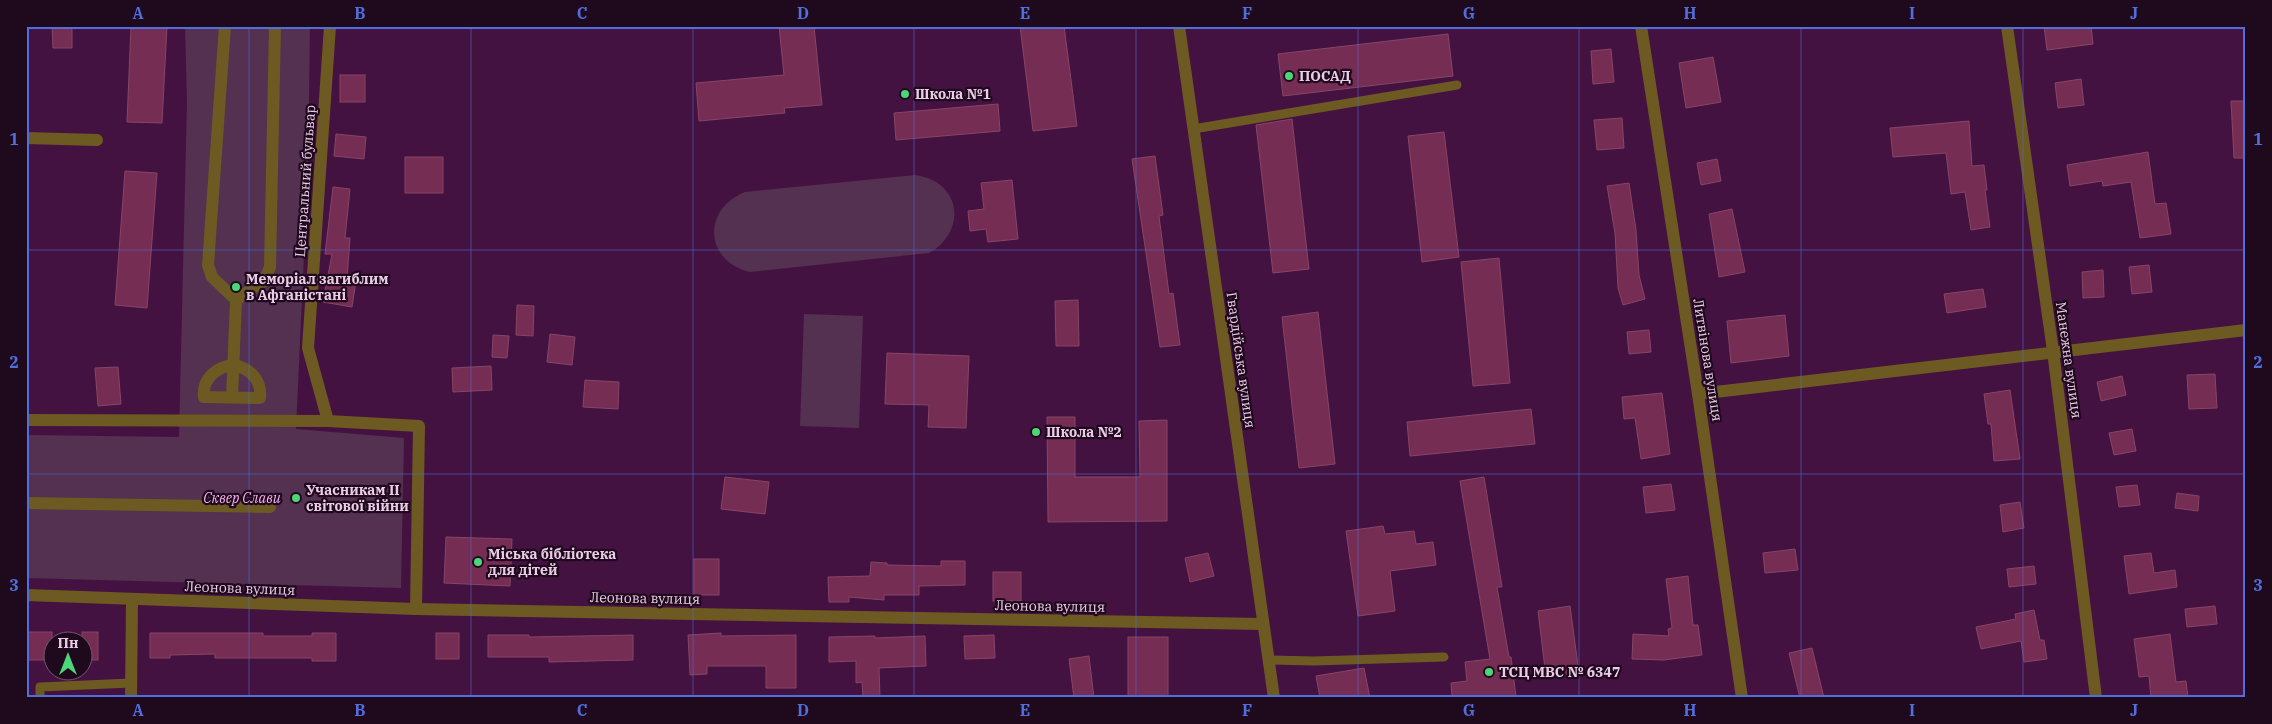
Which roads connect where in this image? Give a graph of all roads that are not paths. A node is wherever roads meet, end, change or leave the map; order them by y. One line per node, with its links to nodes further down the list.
1 (225, 26): 11 (street)
2 (275, 26): 11 (street)
3 (330, 26): 18 (street, Центральний бульвар)
4 (1179, 26): 8 (street, Гвардійська вулиця)
5 (1641, 26): 15 (street, Литвінова вулиця)
6 (2006, 26): 13 (street, Манежна вулиця)
7 (1457, 84): 8 (lane)
8 (1194, 129): 24 (street, Гвардійська вулиця)
9 (26, 138): 10 (street)
10 (97, 140)
11 (236, 300): 14 (street)
12 (2246, 330): 13 (street)
13 (2053, 351): 15 (street); 32 (street, Манежна вулиця)
14 (234, 365): 16 (street); 16 (street); 16 (street)
15 (1698, 394): 31 (street, Литвінова вулиця)
16 (232, 398)
17 (26, 420): 18 (street)
18 (328, 422): 23 (street)
19 (26, 504): 20 (street)
20 (270, 507)
21 (26, 595): 22 (street, Леонова вулиця)
22 (132, 599): 23 (street, Леонова вулиця); 27 (street)
23 (416, 609): 24 (street, Леонова вулиця)
24 (1263, 624): 26 (street, Гвардійська вулиця)
25 (1444, 657): 26 (lane)
26 (1268, 660): 30 (street, Гвардійська вулиця)
27 (131, 683): 28 (lane); 29 (street)
28 (40, 698)
29 (131, 698)
30 (1274, 698)
31 (1742, 698)
32 (2096, 698)

